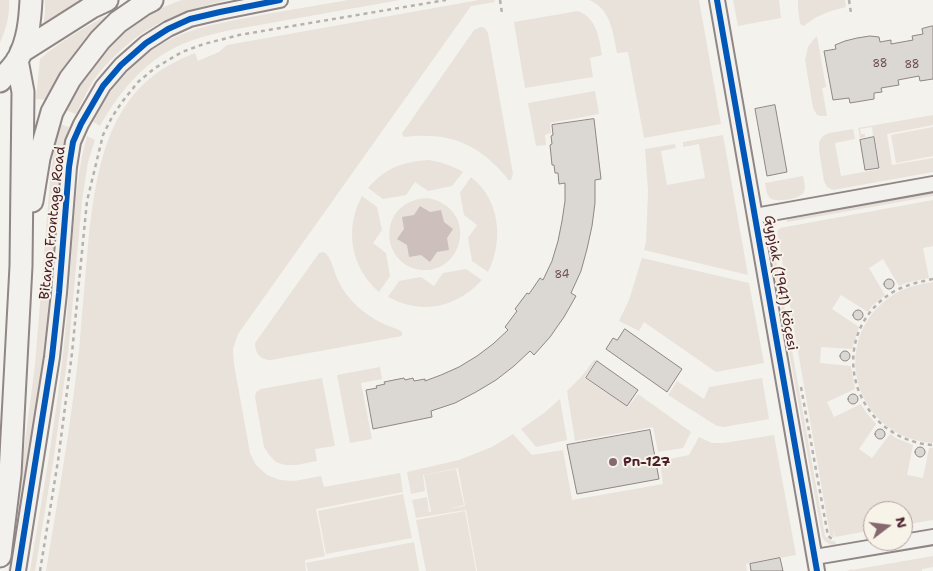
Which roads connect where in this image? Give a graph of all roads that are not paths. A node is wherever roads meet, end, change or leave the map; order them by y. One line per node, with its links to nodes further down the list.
1 (31, 0): 6 (main road)
2 (107, 0): 6 (main road)
3 (152, 0): 10 (main road)
4 (280, 0): 16 (street, Bitarap Frontage Road)
5 (718, 0): 9 (street, Gypjak (1941) köçesi)
6 (19, 56): 7 (main road); 10 (main road)
7 (0, 81)
8 (933, 184): 9 (street)
9 (755, 216): 15 (street, Gypjak (1941) köçesi)
10 (21, 266): 11 (main road)
11 (17, 341): 12 (main road); 14 (main road)
12 (0, 416)
13 (933, 537): 15 (street)
14 (0, 556)
15 (816, 564)
16 (18, 571)

